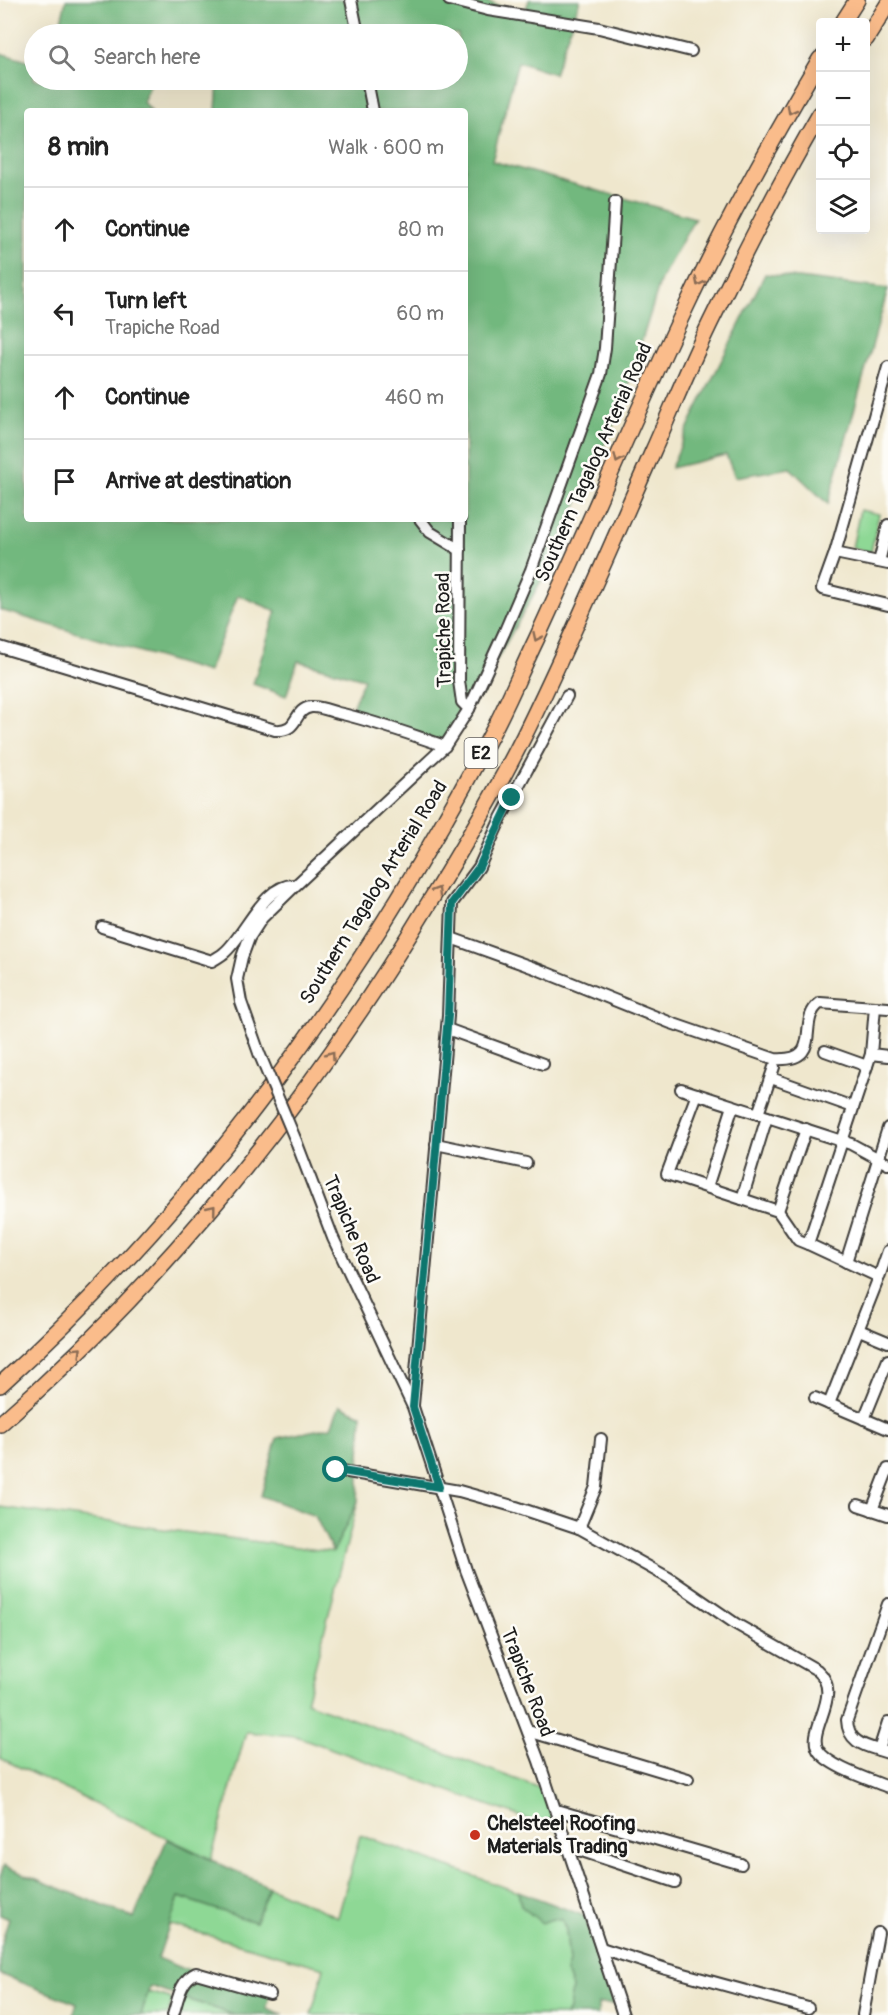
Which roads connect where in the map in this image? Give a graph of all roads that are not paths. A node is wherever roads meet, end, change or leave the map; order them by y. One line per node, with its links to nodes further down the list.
1 (351, 0): 6 (street)
2 (449, 0): 8 (street)
3 (857, 0): 5 (highway)
4 (888, 4): 7 (highway)
5 (846, 18)
6 (356, 24)
7 (870, 33)
8 (691, 51)
9 (816, 66): 59 (highway, Southern Tagalog Arterial Road / E2, one-way to 59)
10 (369, 90): 11 (street)
11 (372, 108)
12 (816, 122): 60 (highway, E2, one-way to 12)
13 (615, 202): 25 (street)
14 (888, 367): 15 (street)
15 (884, 396): 20 (street)
16 (422, 522): 19 (street)
17 (460, 522): 19 (street, Trapiche Road)
18 (888, 525): 21 (street)
19 (460, 550): 25 (street, Trapiche Road)
20 (835, 553): 21 (street); 22 (street)
21 (883, 563)
22 (888, 605)
23 (0, 647): 26 (street)
24 (567, 696): 29 (street)
25 (469, 709): 26 (street, Trapiche Road)
26 (445, 746): 27 (street, Trapiche Road)
27 (296, 885): 28 (street); 63 (street, Trapiche Road, bridge)
28 (102, 927)
29 (451, 938): 30 (street); 32 (street)
30 (875, 1007): 31 (street); 34 (street)
31 (888, 1008)
32 (447, 1029): 36 (street); 46 (street)
33 (825, 1051): 37 (street)
34 (871, 1054): 35 (street); 37 (street)
35 (888, 1056)
36 (543, 1064)
37 (867, 1066): 41 (street)
38 (681, 1089): 39 (street)
39 (697, 1094): 40 (street); 49 (street)
40 (733, 1106): 42 (street); 49 (street)
41 (853, 1107): 42 (street); 45 (street)
42 (762, 1115): 44 (street); 50 (street)
43 (888, 1128): 47 (street)
44 (806, 1129): 45 (street); 51 (street)
45 (842, 1141): 47 (street); 52 (street)
46 (436, 1144): 48 (street); 63 (street)
47 (883, 1161): 54 (street)
48 (526, 1163)
49 (706, 1187): 50 (street)
50 (742, 1199): 51 (street)
51 (778, 1211): 52 (street)
52 (808, 1244): 54 (street)
53 (888, 1251): 55 (street)
54 (846, 1262): 55 (street)
55 (879, 1277): 56 (street)
56 (860, 1330): 57 (street); 62 (street)
57 (888, 1342)
58 (888, 1360): 64 (street)
59 (0, 1384)
60 (37, 1392): 65 (highway, E2); 67 (highway)
61 (815, 1398): 62 (street)
62 (829, 1404): 64 (street)
63 (413, 1407): 71 (street, Trapiche Road)
64 (864, 1419): 66 (street)
65 (0, 1424)
66 (888, 1429)
67 (0, 1431)
68 (601, 1439): 75 (street)
69 (888, 1468): 73 (street)
70 (336, 1470): 71 (street)
71 (439, 1487): 75 (street); 78 (street, Trapiche Road)
72 (858, 1504): 73 (street)
73 (872, 1509): 74 (street)
74 (888, 1515)
75 (579, 1528): 81 (street)
76 (888, 1604): 79 (street)
77 (888, 1722): 79 (street)
78 (528, 1731): 80 (street); 82 (street, Trapiche Road)
79 (883, 1752)
80 (688, 1779)
81 (888, 1787)
82 (556, 1810): 83 (street, Trapiche Road); 84 (street)
83 (567, 1845): 85 (street); 87 (street, Trapiche Road)
84 (741, 1864)
85 (675, 1882)
86 (878, 1933): 92 (street)
87 (600, 1948): 89 (street); 91 (street, Trapiche Road)
88 (270, 1994): 90 (street)
89 (808, 2008)
90 (173, 2015)
91 (622, 2015)
92 (862, 2015)

